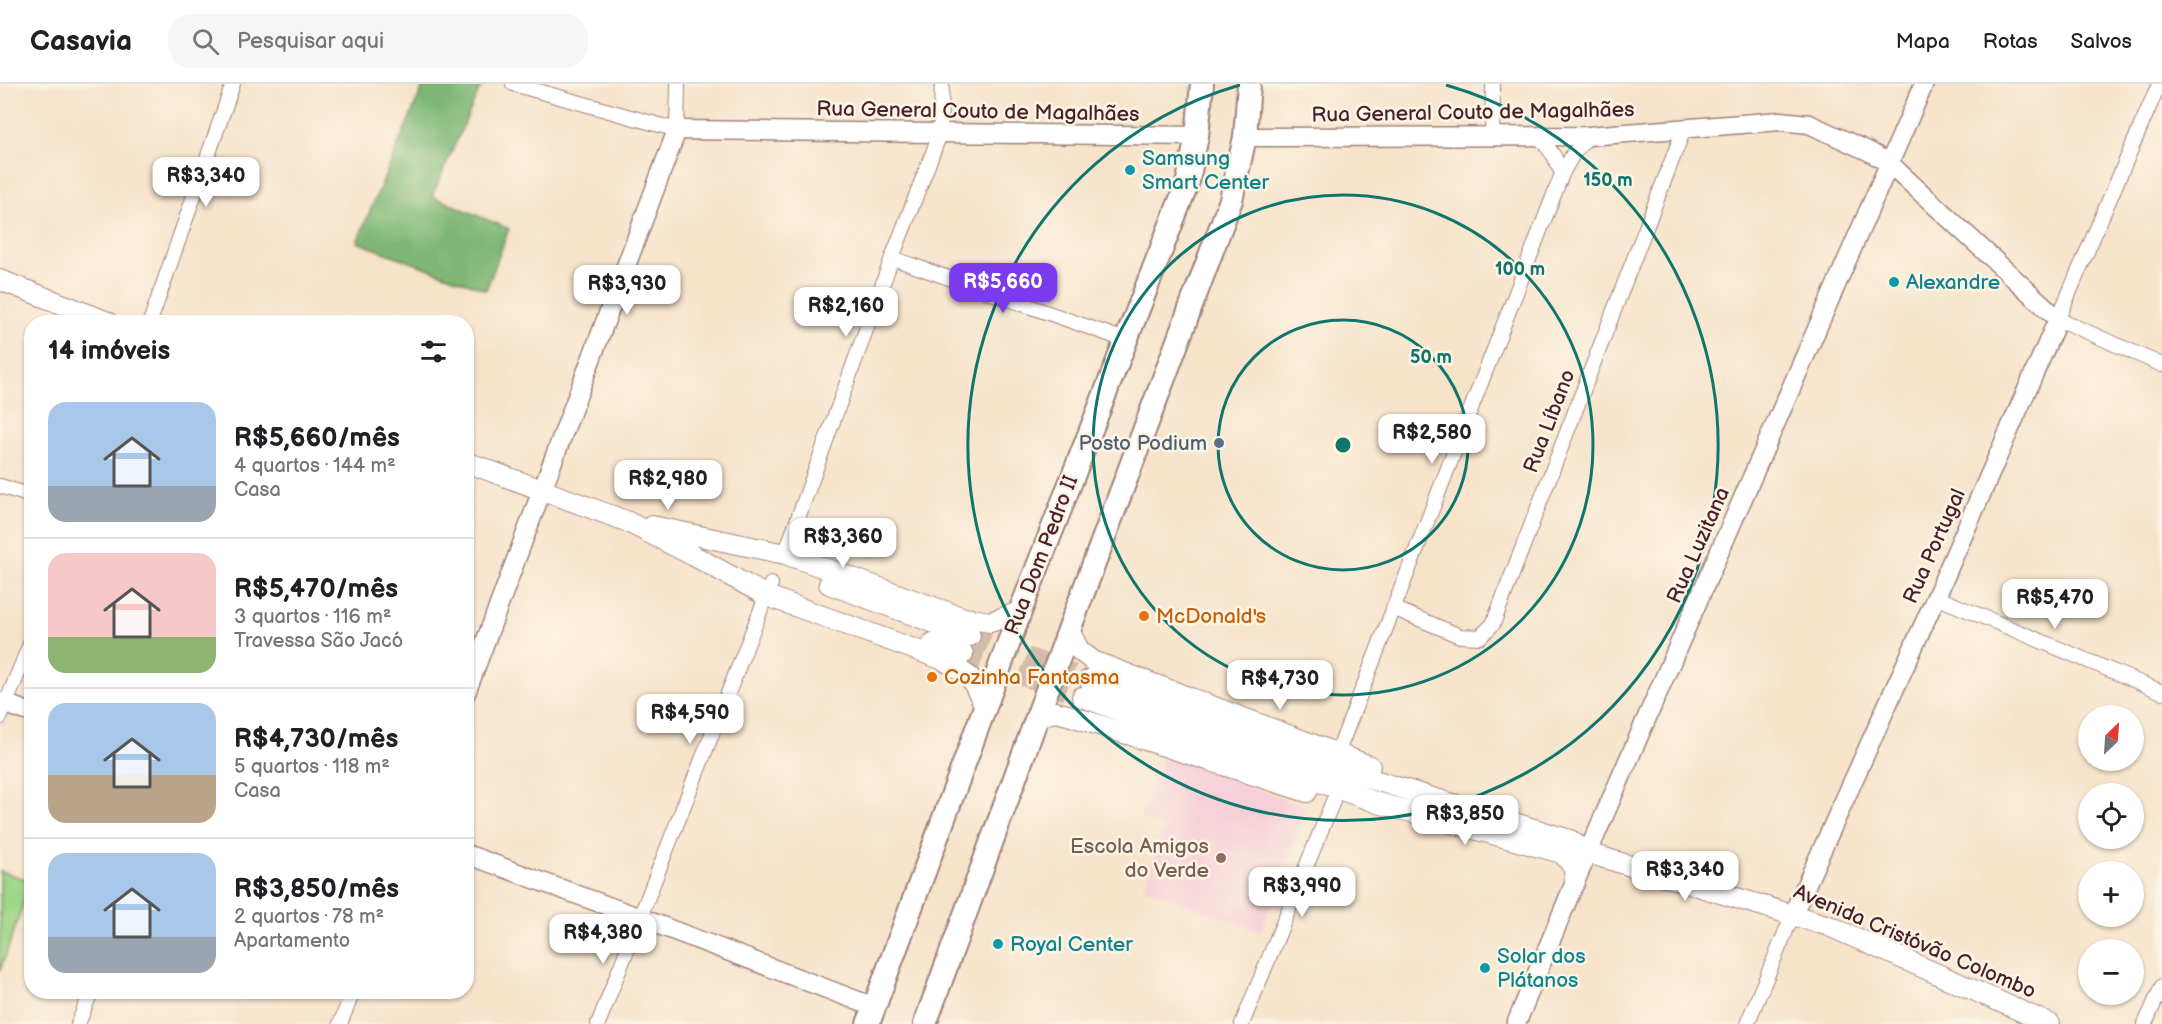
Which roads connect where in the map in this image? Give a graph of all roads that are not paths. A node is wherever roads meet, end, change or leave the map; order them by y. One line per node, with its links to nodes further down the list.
1 (232, 84): 23 (street)
2 (513, 84): 11 (street, Rua General Couto de Magalhães)
3 (678, 84): 11 (street)
4 (942, 84): 12 (street)
5 (1202, 84): 13 (main road, Rua Dom Pedro II)
6 (1249, 84): 17 (main road)
7 (1493, 84): 14 (street)
8 (1923, 84): 18 (street, Rua Luzitana)
9 (2159, 84): 24 (street, Rua Portugal)
10 (1684, 129): 16 (street, Rua General Couto de Magalhães); 18 (street, Rua General Couto de Magalhães); 36 (street, Rua Líbano)
11 (677, 130): 12 (street, Rua General Couto de Magalhães); 29 (street)
12 (940, 134): 13 (street, Rua General Couto de Magalhães); 20 (street)
13 (1197, 136): 25 (main road, Rua Dom Pedro II)
14 (1492, 136): 15 (street, Rua General Couto de Magalhães); 17 (street, Rua General Couto de Magalhães)
15 (1539, 136): 16 (street, Rua General Couto de Magalhães); 19 (street)
16 (1588, 136): 19 (street)
17 (1245, 137): 38 (main road)
18 (1889, 163): 24 (street, Rua General Couto de Magalhães); 49 (street, Rua Luzitana)
19 (1562, 174): 36 (street)
20 (892, 258): 25 (street); 33 (street)
21 (0, 280): 22 (main road)
22 (90, 315)
23 (152, 315)
24 (2058, 319): 26 (street, Rua General Couto de Magalhães); 35 (street, Rua Portugal)
25 (1125, 340): 37 (main road, Rua Dom Pedro II)
26 (2162, 365)
27 (474, 465): 29 (main road)
28 (0, 486): 30 (street)
29 (542, 490): 31 (main road); 40 (street)
30 (24, 494)
31 (626, 521): 32 (main road); 34 (main road)
32 (703, 537): 33 (main road); 34 (main road)
33 (785, 554): 37 (main road)
34 (769, 590): 42 (main road); 53 (street)
35 (1936, 597): 41 (street); 52 (street, Rua Portugal)
36 (1393, 608): 46 (street)
37 (1020, 612): 42 (main road, Rua Dom Pedro II)
38 (1069, 630): 45 (main road); 46 (main road, Avenida Cristóvão Colombo)
39 (24, 657): 43 (street)
40 (474, 672)
41 (2162, 692)
42 (985, 706): 57 (main road, Rua Dom Pedro II)
43 (2, 708): 44 (street)
44 (24, 711)
45 (1039, 716): 47 (main road, Avenida Cristóvão Colombo); 61 (main road)
46 (1335, 760): 47 (main road); 49 (main road, Avenida Cristóvão Colombo)
47 (1336, 795): 48 (main road, Avenida Cristóvão Colombo); 62 (street)
48 (1562, 853): 49 (main road, Avenida Cristóvão Colombo); 51 (main road)
49 (1588, 853): 51 (street, Rua Luzitana); 52 (main road, Avenida Cristóvão Colombo)
50 (474, 857): 53 (street)
51 (1575, 882): 63 (street, Rua Luzitana)
52 (1793, 914): 64 (street, Rua Portugal); 65 (main road, Avenida Cristóvão Colombo)
53 (638, 917): 57 (street); 60 (street)
54 (2162, 986): 66 (street)
55 (88, 999): 58 (street)
56 (350, 999): 59 (street)
57 (871, 1016)
58 (78, 1024)
59 (340, 1024)
60 (598, 1024)
61 (925, 1024)
62 (1242, 1024)
63 (1516, 1024)
64 (1747, 1024)
65 (2050, 1024)
66 (2145, 1024)

